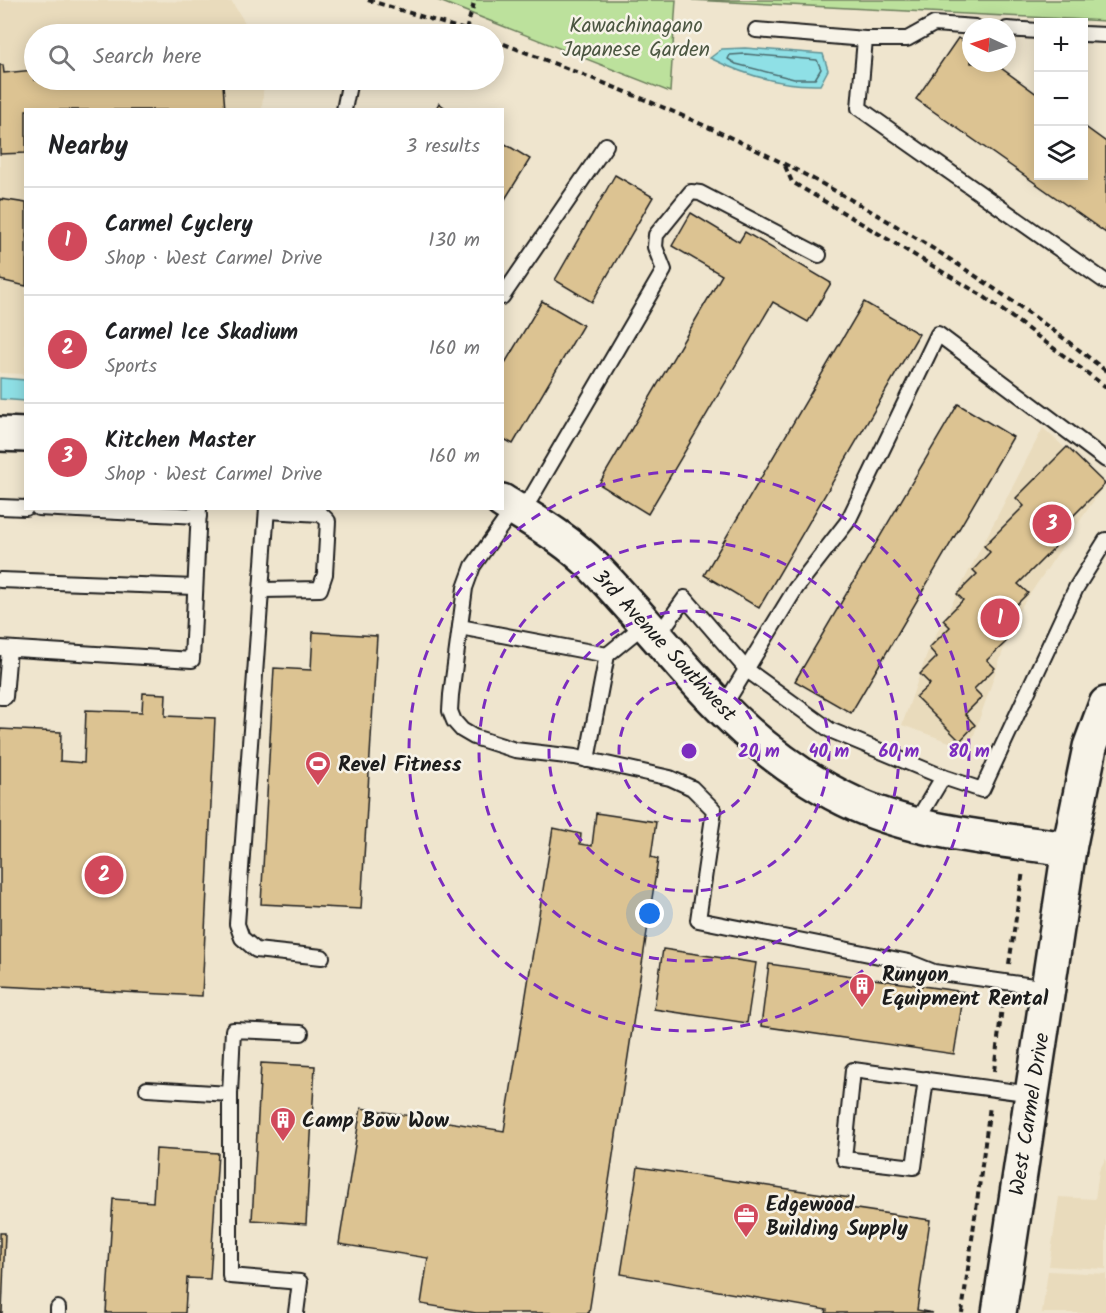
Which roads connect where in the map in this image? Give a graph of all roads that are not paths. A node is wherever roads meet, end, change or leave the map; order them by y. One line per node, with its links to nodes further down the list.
1 (962, 26): 7 (lane)
2 (756, 30): 7 (lane)
3 (1016, 30): 4 (lane)
4 (1034, 31)
5 (1088, 34): 6 (lane)
6 (1106, 35)
7 (865, 39): 12 (lane)
8 (348, 90): 9 (lane)
9 (344, 108)
10 (606, 145): 13 (lane)
11 (819, 255): 17 (lane)
12 (1106, 282)
13 (504, 294)
14 (0, 434): 15 (street)
15 (24, 435)
16 (1106, 460): 31 (lane)
17 (508, 504): 27 (lane); 28 (street, 3rd Avenue Southwest)
18 (0, 507): 19 (lane)
19 (24, 508)
20 (118, 510): 22 (lane)
21 (267, 510): 26 (lane); 26 (lane)
22 (199, 512): 25 (lane)
23 (1106, 540): 36 (lane)
24 (0, 580): 25 (lane)
25 (195, 587): 29 (lane)
26 (262, 590): 39 (lane)
27 (460, 627): 30 (lane); 35 (lane)
28 (650, 632): 30 (lane); 31 (lane); 34 (street, 3rd Avenue Southwest)
29 (5, 648): 32 (lane)
30 (608, 655): 35 (lane)
31 (747, 670): 34 (lane); 36 (lane)
32 (0, 696)
33 (1106, 704): 38 (street, West Carmel Drive)
34 (721, 710): 37 (street, 3rd Avenue Southwest)
35 (587, 760): 40 (lane)
36 (943, 777): 37 (lane)
37 (915, 824): 38 (street, 3rd Avenue Southwest)
38 (1069, 849): 40 (street, West Carmel Drive)
39 (322, 957)
40 (1048, 988): 45 (street, West Carmel Drive)
41 (301, 1033): 44 (lane)
42 (926, 1080): 42 (lane); 45 (lane)
43 (147, 1089): 44 (lane)
44 (230, 1094): 46 (lane)
45 (1032, 1094): 47 (street, West Carmel Drive)
46 (296, 1313)
47 (999, 1313)

